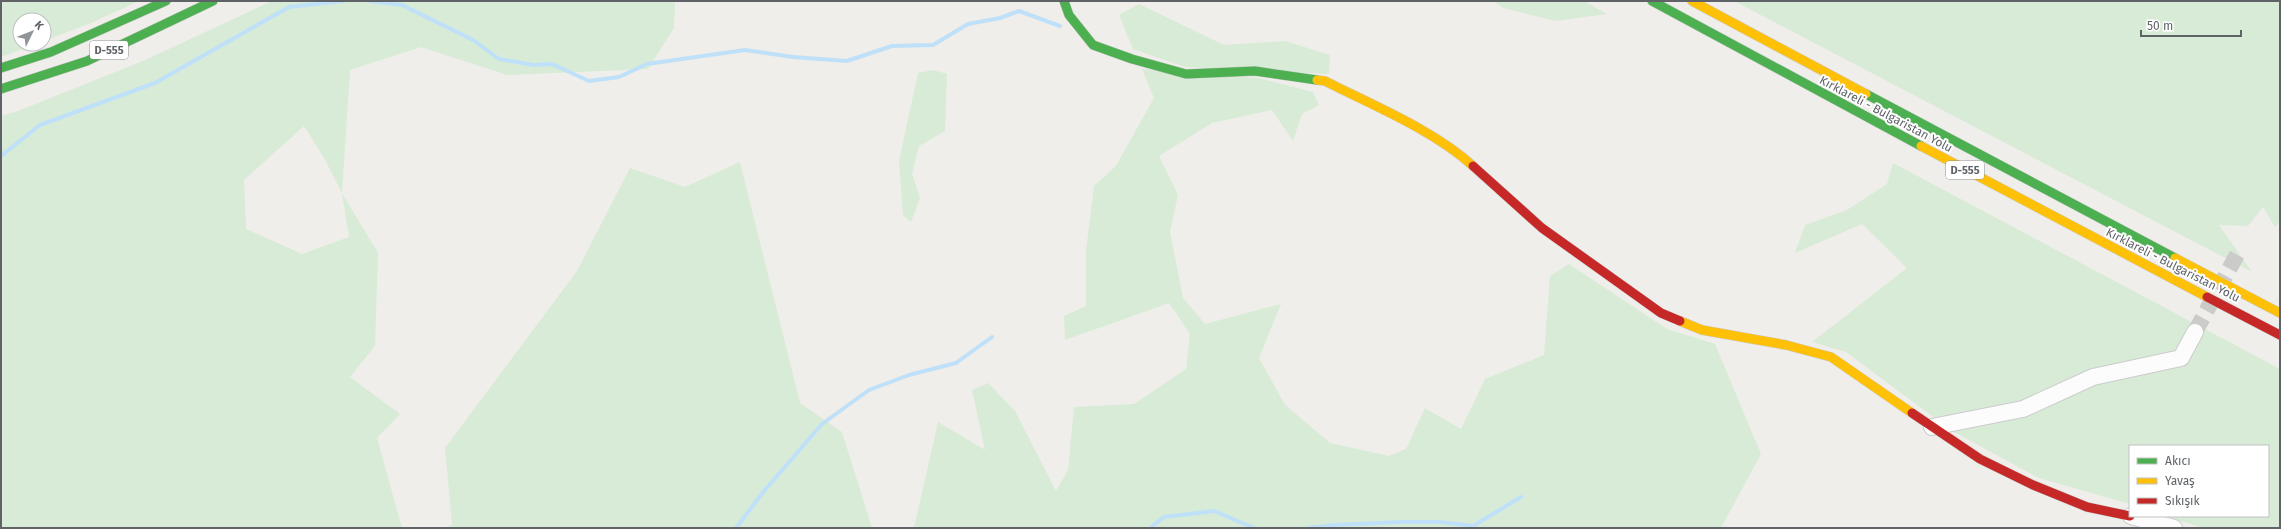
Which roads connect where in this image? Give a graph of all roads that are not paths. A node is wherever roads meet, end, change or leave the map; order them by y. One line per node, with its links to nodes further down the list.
1 (166, 1): 6 (main road, D-555)
2 (213, 1): 7 (main road, D-555)
3 (1064, 1): 11 (main road)
4 (1652, 1): 10 (main road, Kırklareli - Bulgaristan Yolu / D-555)
5 (1692, 1): 8 (main road, Kırklareli - Bulgaristan Yolu / D-555)
6 (1, 68)
7 (1, 89)
8 (2280, 313)
9 (2195, 332): 11 (street)
10 (2280, 335)
11 (1932, 427): 12 (main road)
12 (2129, 516)
13 (2135, 517): 14 (street)
14 (2174, 528)

